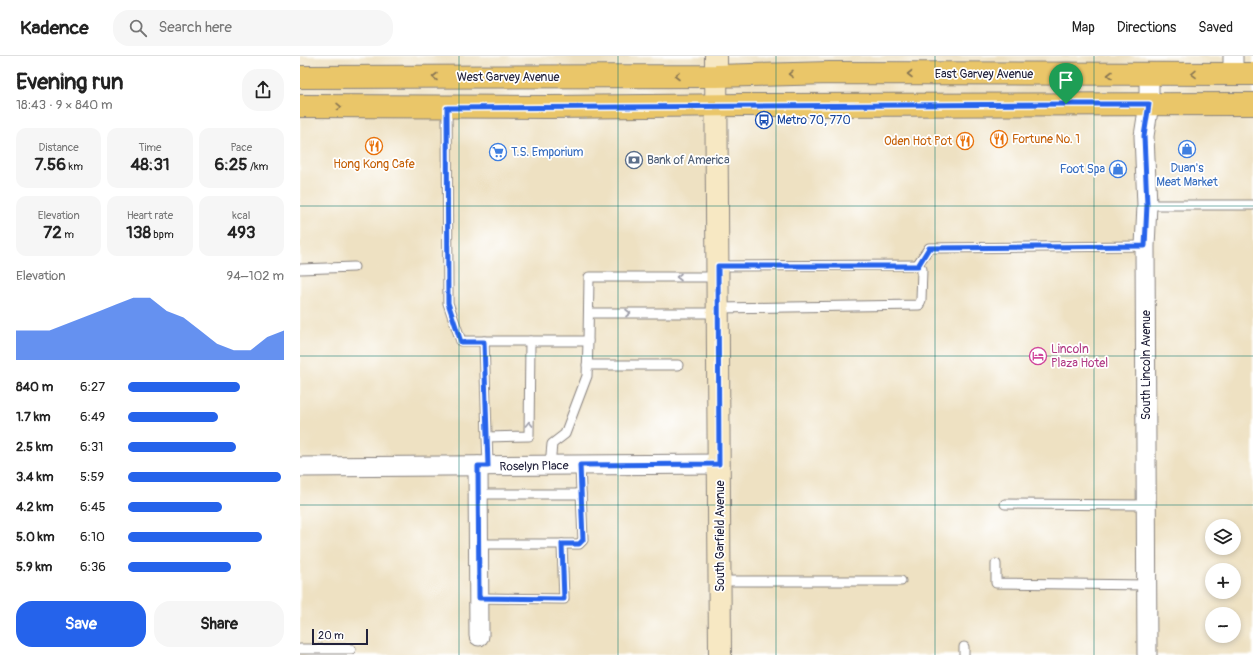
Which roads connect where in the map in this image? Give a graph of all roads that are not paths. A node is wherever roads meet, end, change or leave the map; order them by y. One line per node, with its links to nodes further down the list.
1 (716, 66): 3 (main road, East Garvey Avenue, one-way to 1); 4 (main road, West Garvey Avenue, one-way to 4); 8 (main road, South Garfield Avenue)
2 (1240, 68): 3 (main road, East Garvey Avenue, one-way to 3)
3 (1149, 75): 5 (street, South Lincoln Avenue)
4 (300, 77)
5 (1149, 104): 6 (main road); 8 (main road); 10 (street, South Lincoln Avenue)
6 (1253, 104)
7 (300, 106): 9 (main road, one-way to 9)
8 (716, 106): 9 (main road); 16 (main road, South Garfield Avenue)
9 (447, 108): 21 (lane)
10 (1147, 205): 11 (lane); 12 (street, South Lincoln Avenue)
11 (1253, 205)
12 (1145, 246): 13 (lane); 33 (street, South Lincoln Avenue)
13 (918, 266): 16 (lane); 17 (lane)
14 (354, 267): 15 (lane)
15 (300, 269)
16 (718, 272): 17 (main road, South Garfield Avenue); 18 (lane, one-way to 18)
17 (718, 310): 18 (lane, one-way to 17); 25 (main road, South Garfield Avenue)
18 (589, 313): 19 (lane)
19 (588, 340): 20 (lane); 22 (lane)
20 (530, 341): 21 (lane); 24 (lane, one-way to 20)
21 (484, 342): 24 (lane)
22 (587, 365): 23 (lane); 26 (lane)
23 (678, 365)
24 (487, 437): 28 (lane)
25 (719, 464): 27 (street, Roselyn Place); 37 (main road, South Garfield Avenue)
26 (550, 465): 27 (street, Roselyn Place); 28 (street, Roselyn Place)
27 (580, 465): 31 (lane)
28 (483, 466): 29 (street, Roselyn Place); 30 (street)
29 (300, 467)
30 (478, 494): 31 (lane); 34 (street)
31 (581, 494): 35 (lane)
32 (1005, 504): 33 (lane)
33 (1146, 505): 39 (street, South Lincoln Avenue)
34 (479, 544): 35 (lane); 40 (street)
35 (562, 544): 40 (lane)
36 (996, 564): 39 (lane)
37 (720, 581): 38 (lane); 44 (main road, South Garfield Avenue)
38 (901, 581)
39 (1147, 585): 45 (street, South Lincoln Avenue)
40 (479, 598): 41 (street)
41 (479, 636)
42 (300, 649): 43 (lane)
43 (352, 649)
44 (720, 655)
45 (1147, 655)

